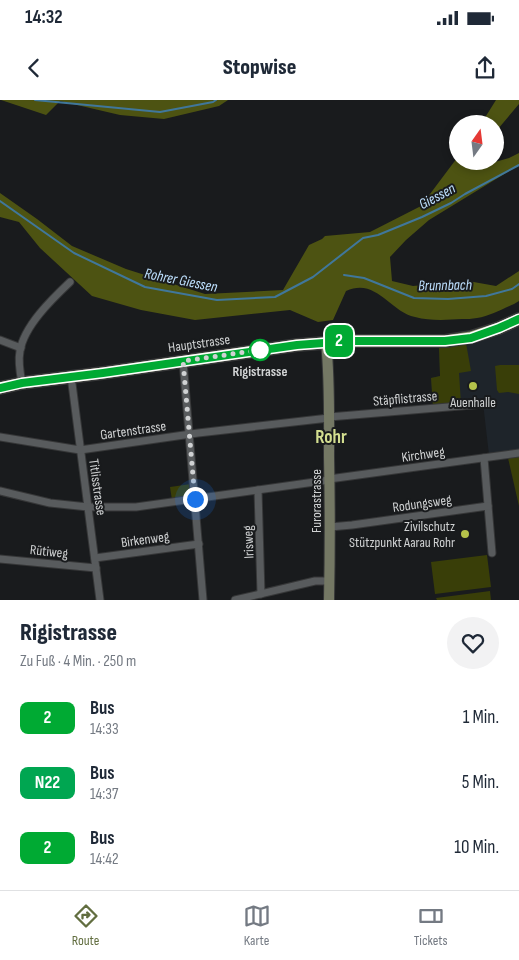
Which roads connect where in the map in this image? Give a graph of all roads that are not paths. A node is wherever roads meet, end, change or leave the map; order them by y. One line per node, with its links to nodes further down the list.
1 (70, 282): 5 (street)
2 (519, 319): 4 (main road, Hauptstrasse)
3 (0, 340): 5 (street)
4 (326, 342): 6 (main road, Hauptstrasse); 11 (main road, Furorastrasse)
5 (20, 348): 8 (street)
6 (183, 361): 7 (main road, Hauptstrasse); 12 (street)
7 (71, 376): 8 (main road, Hauptstrasse); 14 (street, Titlisstrasse)
8 (22, 383): 9 (main road, Hauptstrasse)
9 (0, 388)
10 (484, 404): 11 (street, Stäpflistrasse)
11 (329, 418): 12 (street, Gartenstrasse); 17 (main road, Furorastrasse)
12 (189, 434): 14 (street, Gartenstrasse); 20 (street)
13 (0, 437): 14 (street, Gartenstrasse)
14 (80, 450): 22 (street, Titlisstrasse)
15 (519, 453): 16 (street, Kirchweg)
16 (484, 458): 17 (street, Kirchweg); 21 (street)
17 (329, 480): 18 (street, Kirchweg); 23 (main road, Furorastrasse)
18 (258, 490): 20 (street, Kirchweg); 30 (street, Irisweg)
19 (0, 491): 22 (street, Kirchweg)
20 (195, 499): 22 (street, Kirchweg); 24 (street)
21 (488, 506): 23 (street, Rodungsweg); 25 (street)
22 (88, 507): 26 (street, Titlisstrasse)
23 (330, 527): 29 (main road, Furorastrasse)
24 (199, 544): 26 (street, Birkenweg); 32 (street)
25 (492, 553)
26 (95, 558): 28 (street, Titlisstrasse)
27 (0, 559): 28 (street, Rütiweg)
28 (96, 568): 31 (street, Titlisstrasse)
29 (329, 581): 30 (street); 34 (main road, Furorastrasse)
30 (262, 594): 33 (street)
31 (100, 600)
32 (203, 600)
33 (235, 600)
34 (328, 600)

